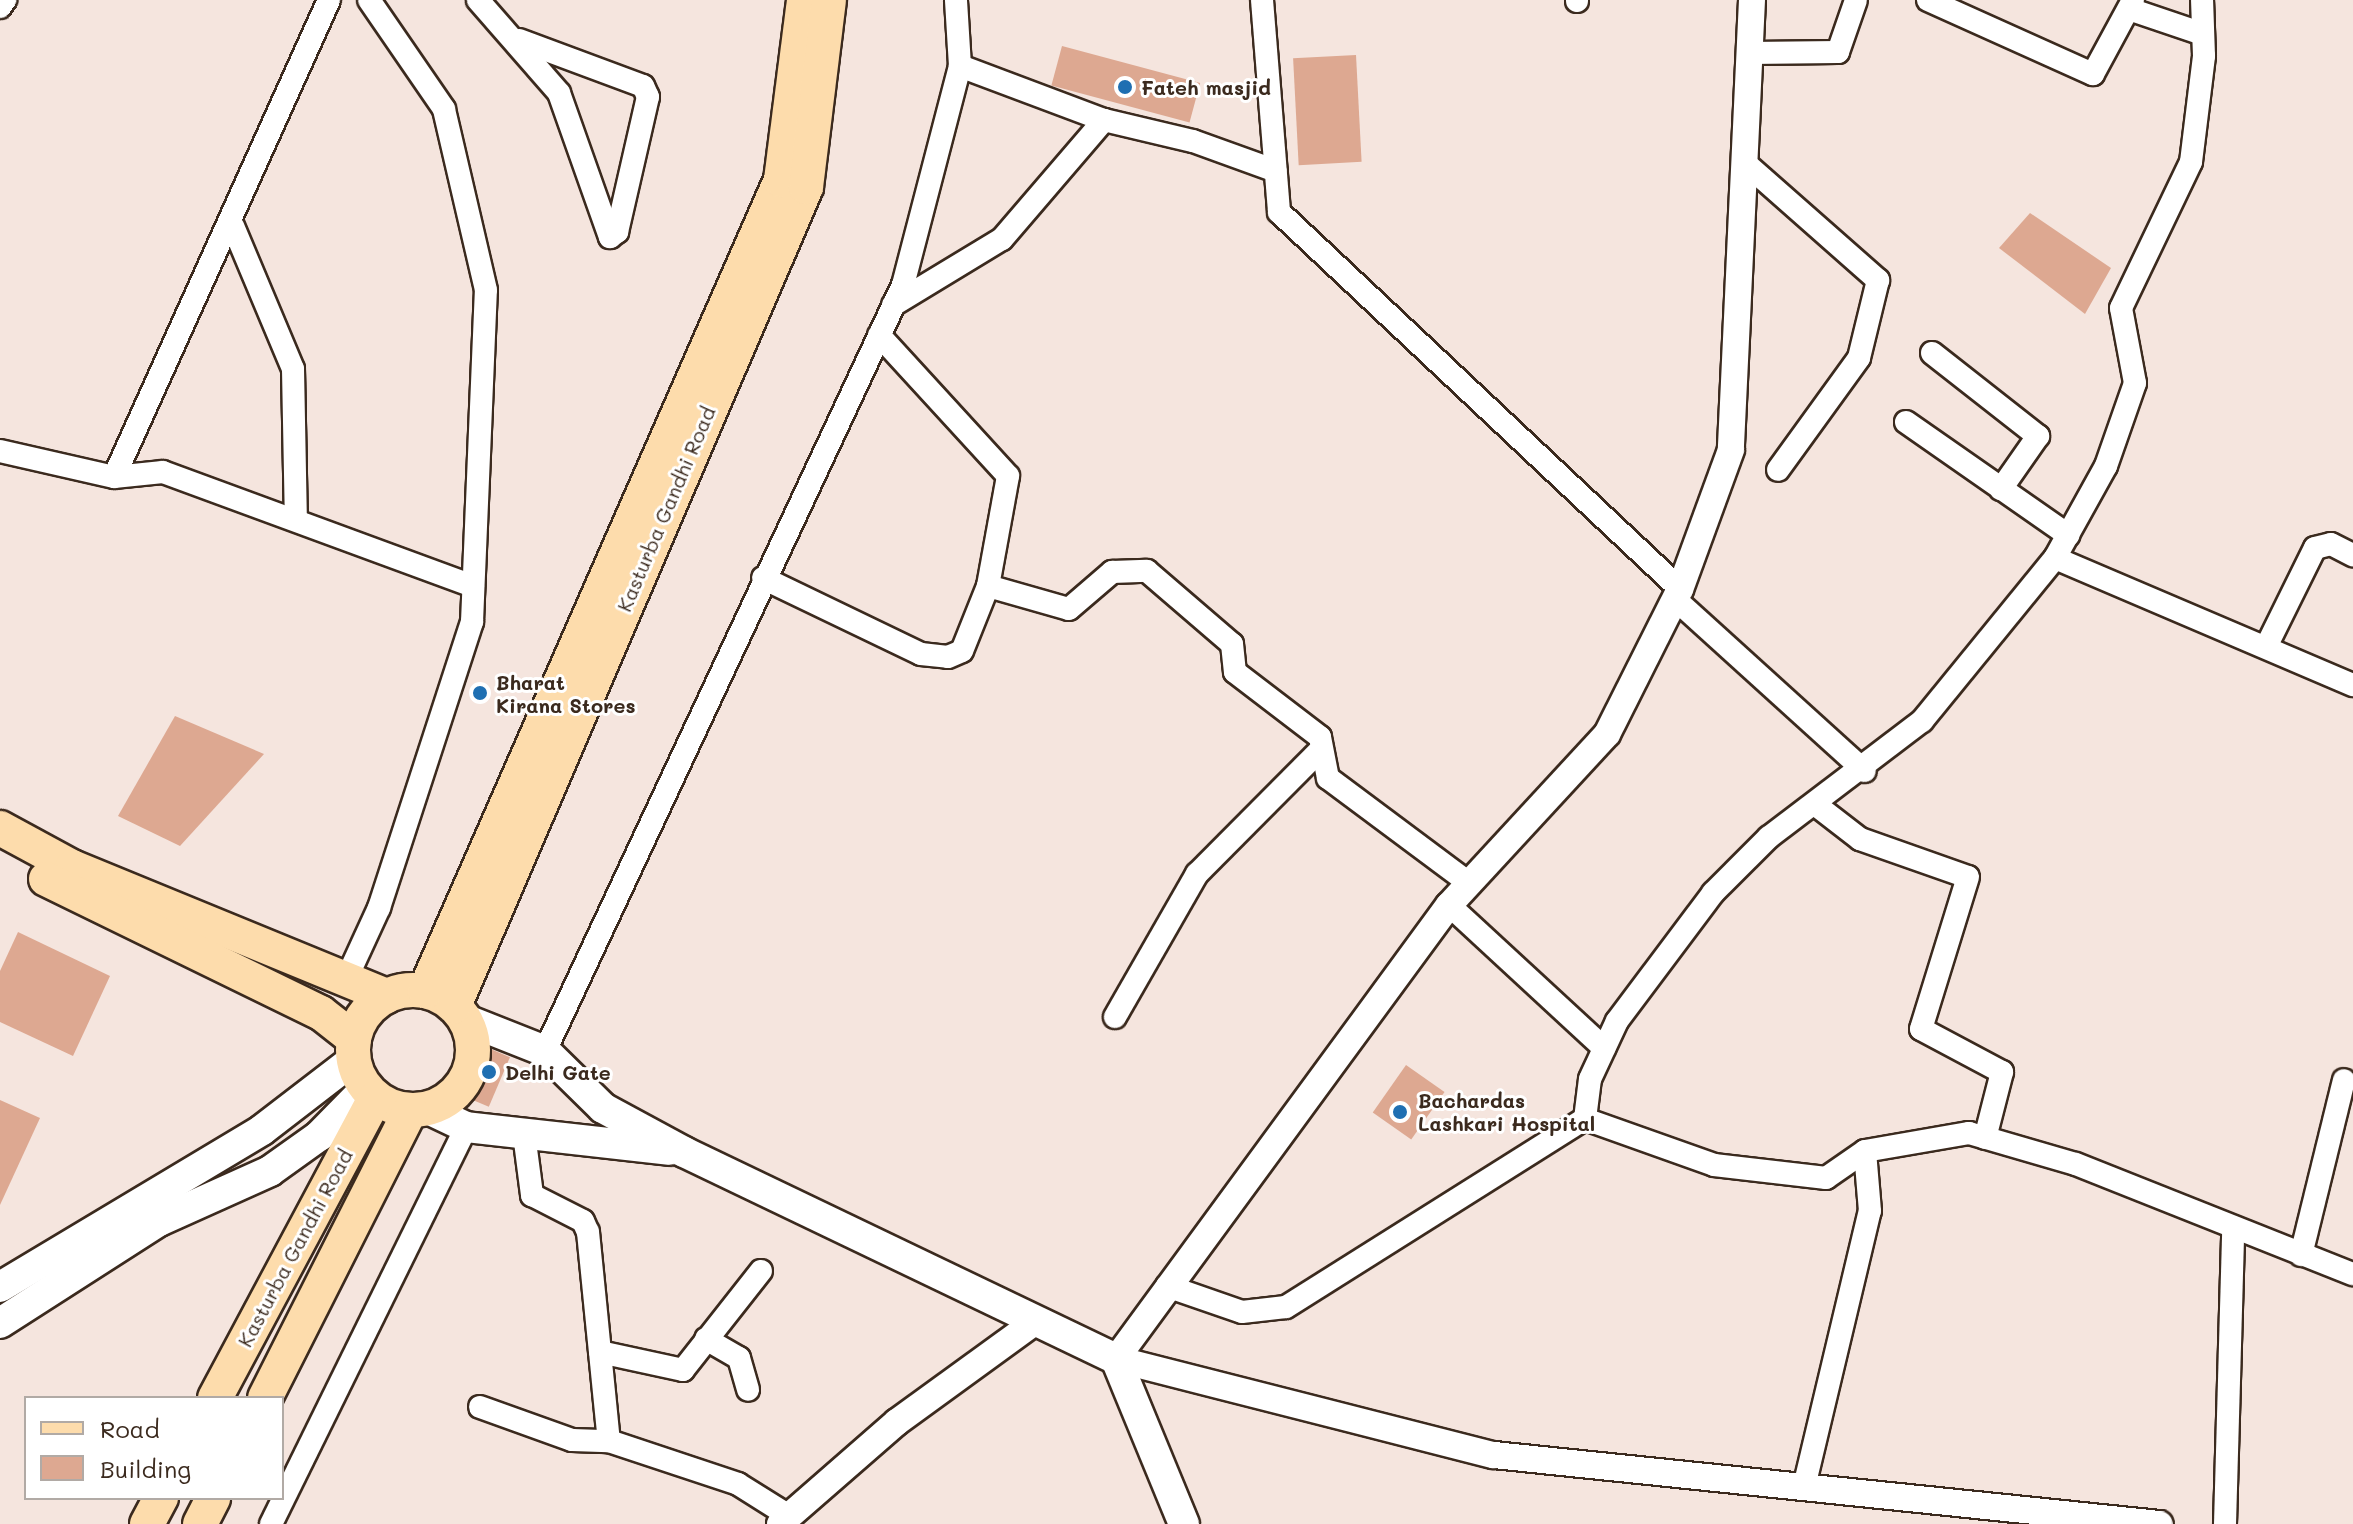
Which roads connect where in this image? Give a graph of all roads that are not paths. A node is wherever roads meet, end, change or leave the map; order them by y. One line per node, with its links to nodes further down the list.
1 (5, 0): 14 (street)
2 (329, 0): 22 (street)
3 (369, 0): 36 (street)
4 (478, 0): 16 (street)
5 (804, 0): 50 (main road, Kasturba Gandhi Road)
6 (829, 0): 50 (main road, Kasturba Gandhi Road)
7 (956, 0): 18 (street)
8 (1262, 0): 21 (street)
9 (1752, 0): 17 (street)
10 (1856, 0): 17 (street)
11 (1928, 0): 13 (street)
12 (2202, 0): 15 (street)
13 (2131, 4): 15 (street)
14 (0, 7)
15 (2203, 34): 32 (street)
16 (519, 40): 16 (street)
17 (1749, 53): 20 (street)
18 (960, 66): 19 (street); 23 (street)
19 (1104, 120): 21 (street); 23 (street)
20 (1744, 162): 28 (street); 38 (street)
21 (1276, 171): 38 (street)
22 (233, 226): 29 (street); 31 (street)
23 (893, 305): 24 (street)
24 (879, 335): 35 (street); 37 (street)
25 (1932, 353): 30 (street)
26 (1906, 422): 30 (street)
27 (0, 451): 29 (street)
28 (1778, 470)
29 (114, 477): 31 (street)
30 (2001, 489): 32 (street)
31 (296, 520): 36 (street)
32 (2068, 535): 34 (street)
33 (2353, 555): 39 (street)
34 (2055, 558): 39 (street); 42 (street)
35 (763, 578): 37 (street); 53 (street)
36 (473, 586): 48 (street)
37 (988, 586): 41 (street)
38 (1678, 594): 42 (street); 46 (street)
39 (2267, 645): 40 (street)
40 (2353, 685)
41 (1318, 752): 46 (street); 51 (street)
42 (1865, 771): 43 (street)
43 (1816, 805): 52 (street); 60 (street)
44 (0, 828): 48 (main road)
45 (0, 854): 54 (main road)
46 (1469, 883): 47 (street)
47 (1449, 905): 52 (street); 67 (street)
48 (344, 984): 49 (main road)
49 (387, 996): 50 (main road); 54 (main road)
50 (448, 1005): 53 (main road); 56 (main road)
51 (1115, 1017)
52 (1604, 1048): 57 (street)
53 (545, 1051): 62 (main road)
54 (362, 1071): 56 (main road); 68 (main road); 70 (main road); 75 (main road, Kasturba Gandhi Road)
55 (2344, 1080): 64 (street)
56 (419, 1110): 58 (main road); 76 (main road, Kasturba Gandhi Road)
57 (1585, 1119): 61 (street); 67 (street)
58 (466, 1127): 59 (main road); 80 (street)
59 (524, 1134): 62 (main road); 72 (street)
60 (1985, 1138): 61 (street); 63 (street)
61 (1865, 1151): 79 (street)
62 (684, 1152): 69 (main road)
63 (2233, 1230): 64 (street); 90 (street)
64 (2301, 1255): 66 (street)
65 (761, 1271): 71 (street)
66 (2353, 1274)
67 (1167, 1286): 73 (street)
68 (0, 1287)
69 (1036, 1321): 73 (main road); 85 (street)
70 (0, 1323)
71 (706, 1339): 72 (street); 74 (street)
72 (600, 1352): 78 (street)
73 (1116, 1359): 79 (street); 84 (main road)
74 (748, 1390)
75 (216, 1396)
76 (266, 1396)
77 (480, 1407): 78 (street)
78 (609, 1441): 85 (street)
79 (1804, 1487): 89 (street)
80 (284, 1498)
81 (160, 1500): 86 (main road)
82 (212, 1500): 87 (main road)
83 (283, 1500): 88 (street)
84 (1177, 1519)
85 (785, 1520)
86 (147, 1524)
87 (200, 1524)
88 (271, 1524)
89 (2159, 1524)
90 (2225, 1524)

